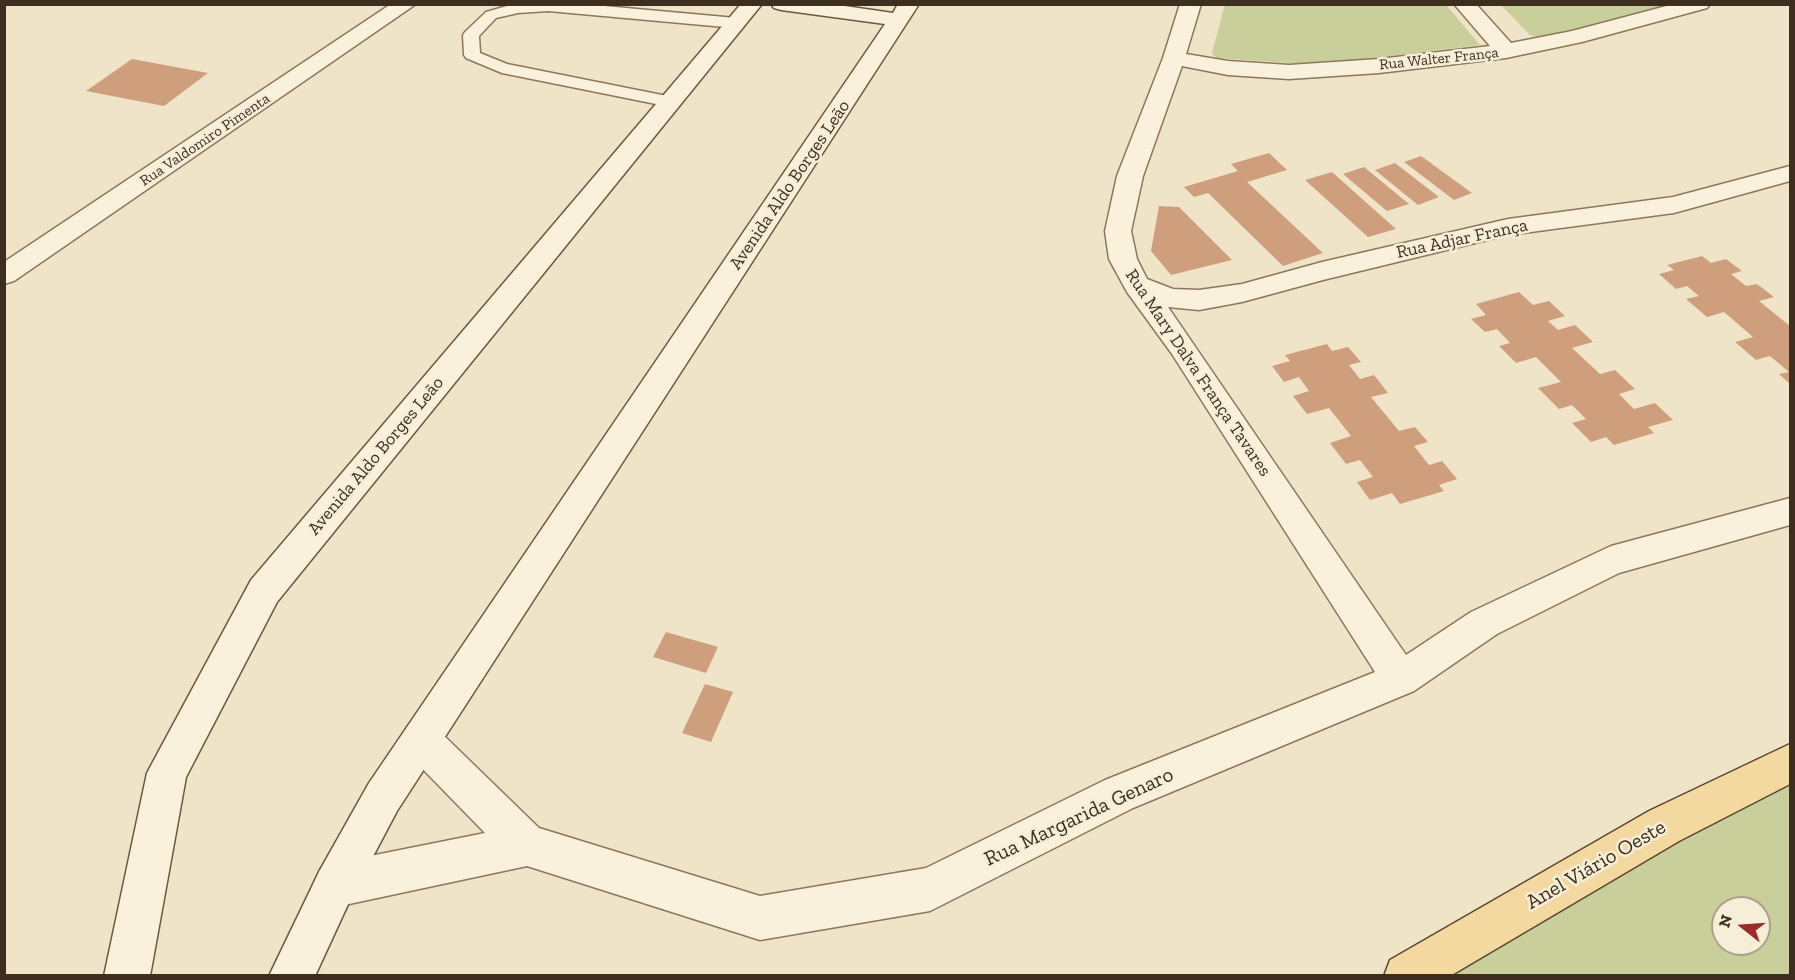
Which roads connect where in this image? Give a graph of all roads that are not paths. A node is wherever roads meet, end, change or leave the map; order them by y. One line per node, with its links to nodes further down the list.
1 (406, 4): 12 (street, Rua Valdomiro Pimenta)
2 (781, 4): 6 (street)
3 (1191, 4): 9 (street, Rua Mary Dalva França Tavares)
4 (1464, 4): 8 (street)
5 (1700, 4): 8 (street, Rua Walter França)
6 (904, 12): 16 (street, Avenida Aldo Borges Leão)
7 (744, 14): 10 (street, Avenida Aldo Borges Leão); 10 (lane)
8 (1506, 51): 9 (street, Rua Walter França)
9 (1174, 58): 13 (street, Rua Mary Dalva França Tavares)
10 (671, 102): 20 (street, Avenida Aldo Borges Leão)
11 (1791, 173): 13 (street, Rua Adjar França)
12 (4, 275)
13 (1137, 285): 15 (street, Rua Mary Dalva França Tavares)
14 (1791, 512): 15 (street, Rua Margarida Genaro)
15 (1401, 679): 18 (street, Rua Margarida Genaro)
16 (421, 740): 18 (street); 19 (street, Avenida Aldo Borges Leão)
17 (1791, 763): 22 (main road, Anel Viário Oeste)
18 (527, 845): 19 (street, Rua Margarida Genaro)
19 (335, 885): 21 (street, Avenida Aldo Borges Leão)
20 (127, 975)
21 (291, 975)
22 (1406, 975)

